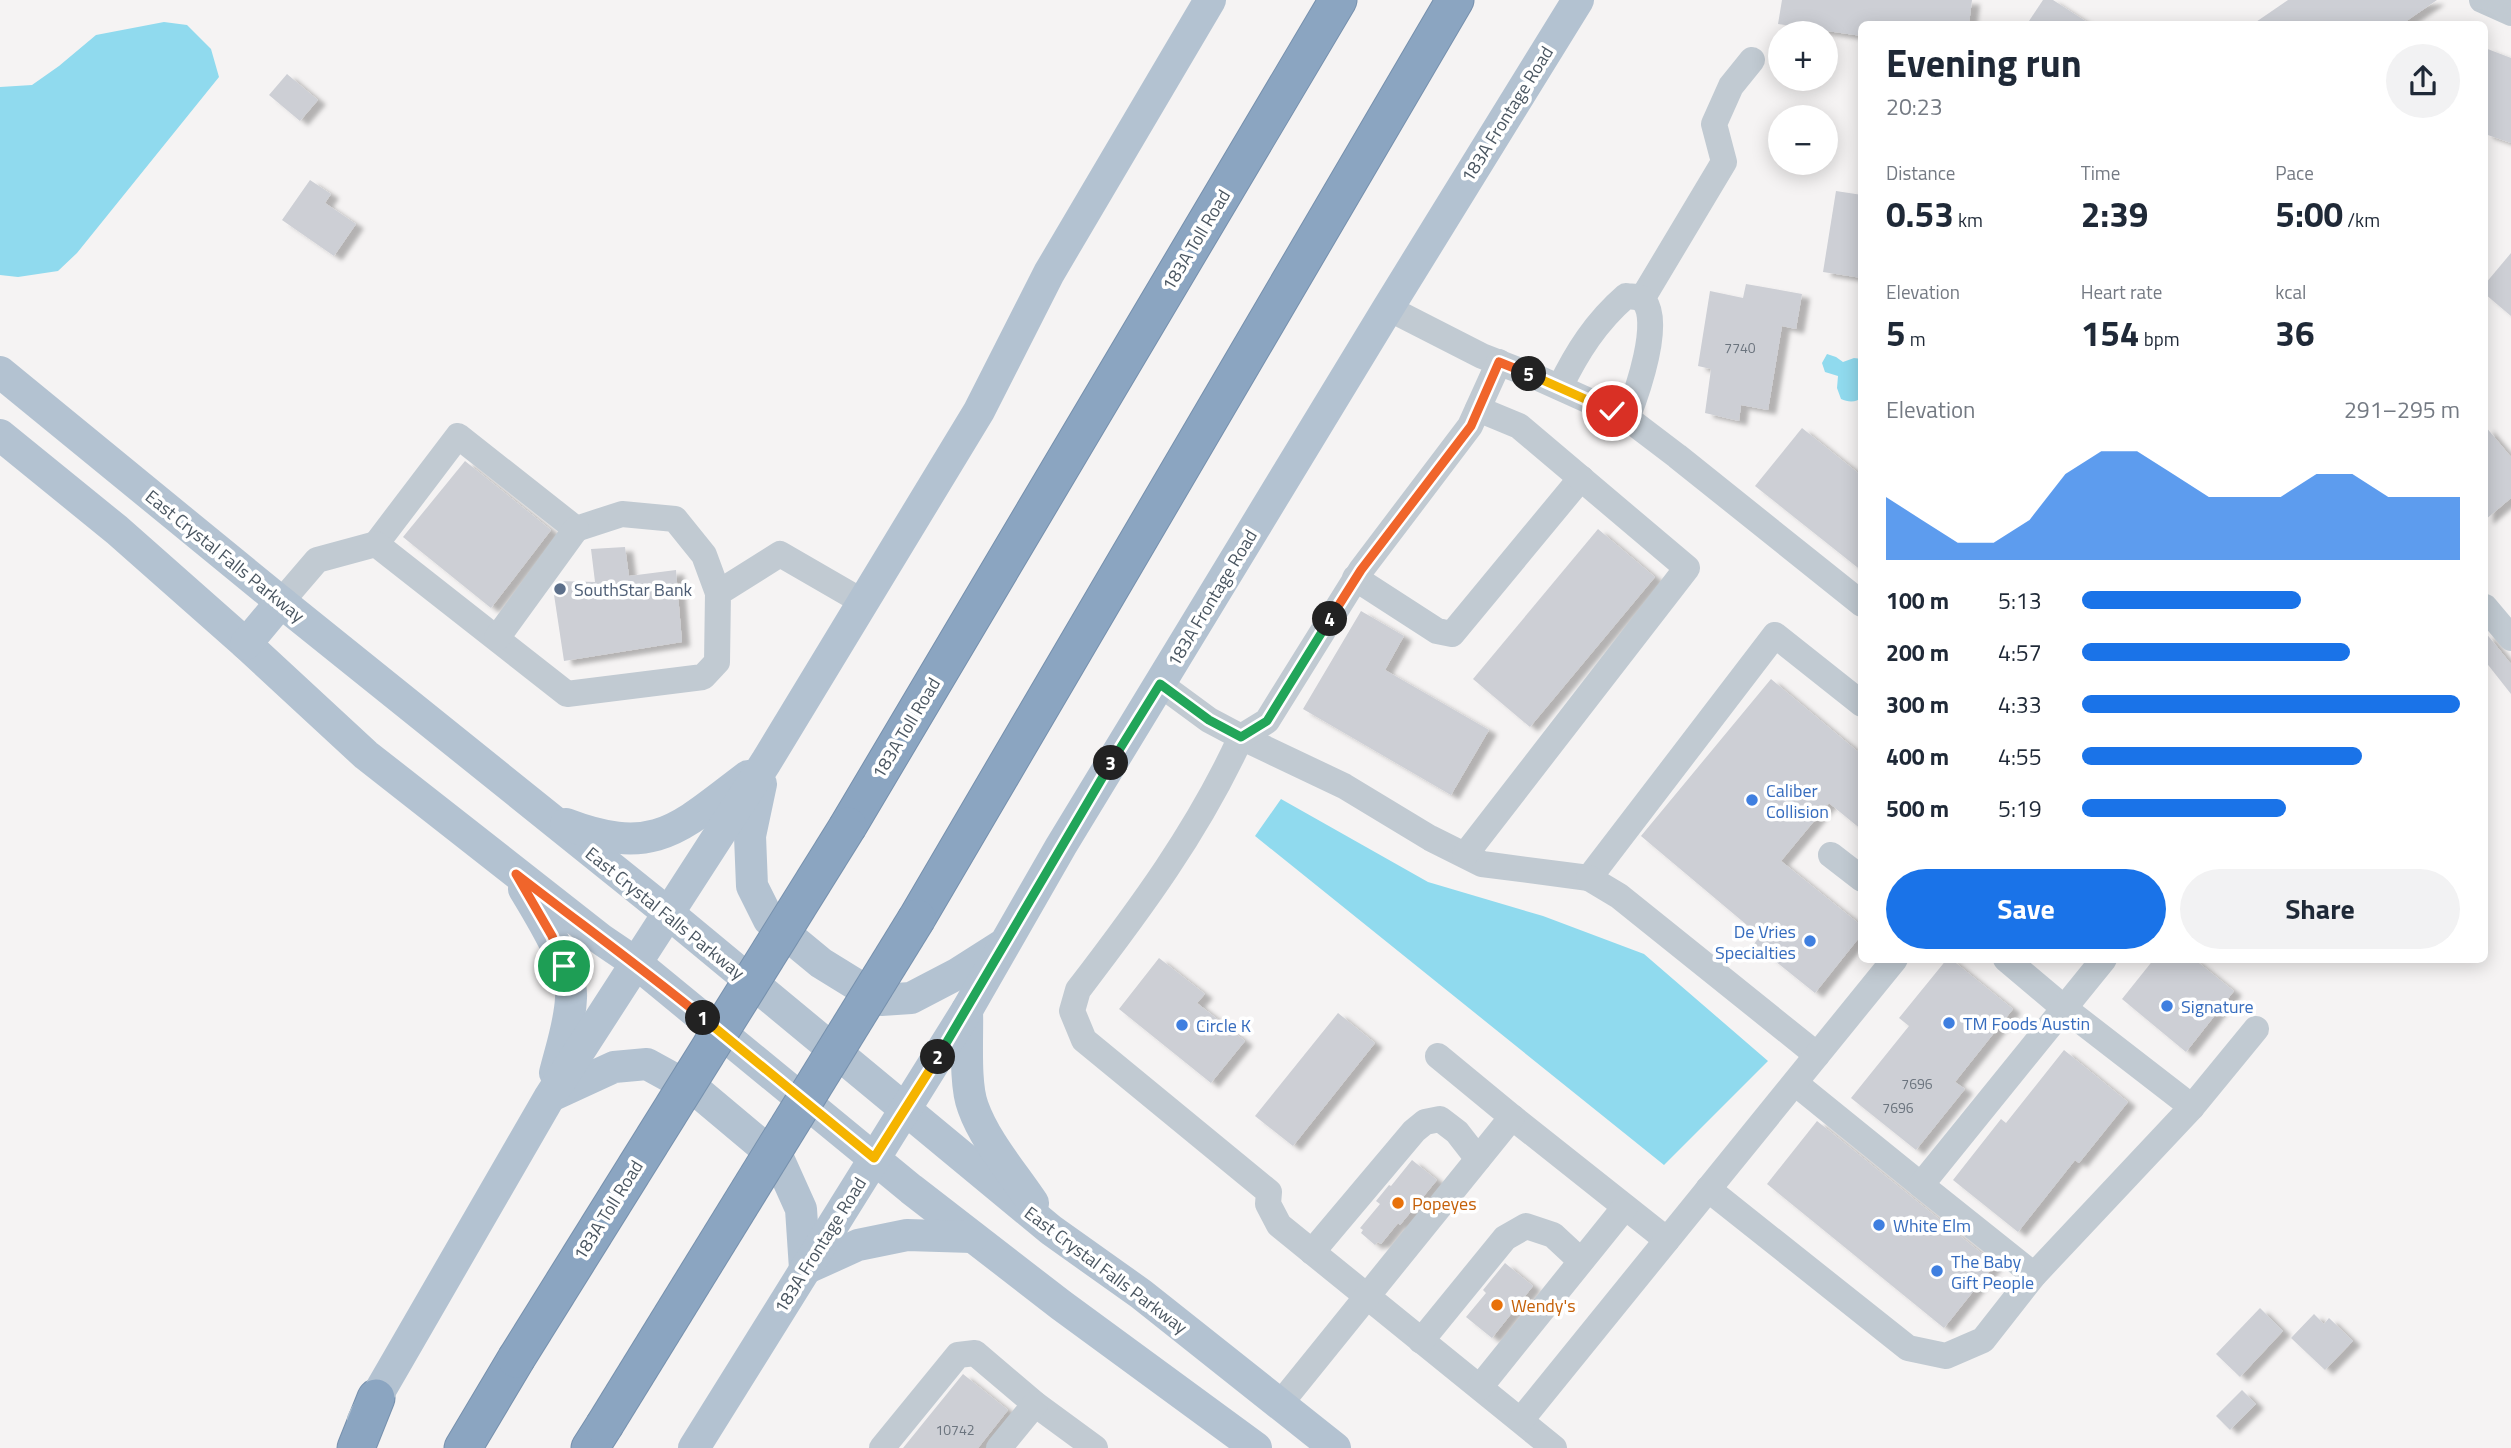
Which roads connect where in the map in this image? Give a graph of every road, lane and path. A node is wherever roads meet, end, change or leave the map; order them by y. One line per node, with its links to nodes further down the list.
1 (1210, 0): 23 (main road)
2 (1338, 0): 76 (highway, 183A Toll Road, bridge)
3 (1455, 0): 73 (highway, bridge)
4 (1578, 0): 9 (main road, 183A Frontage Road)
5 (2482, 0): 6 (lane)
6 (2511, 13)
7 (1752, 60): 8 (lane)
8 (1642, 299): 12 (lane); 14 (lane)
9 (1388, 308): 10 (lane); 28 (main road, 183A Frontage Road)
10 (1499, 362): 12 (lane); 13 (lane)
11 (0, 372): 22 (main road, East Crystal Falls Parkway)
12 (1560, 387): 14 (lane)
13 (1478, 409): 16 (lane); 19 (lane)
14 (1627, 418): 21 (lane)
15 (0, 435): 27 (main road)
16 (1581, 478): 19 (lane); 33 (lane)
17 (576, 529): 18 (lane); 20 (lane); 25 (lane)
18 (376, 544): 22 (lane); 25 (lane)
19 (1356, 578): 30 (lane)
20 (718, 593): 23 (lane); 25 (lane)
21 (1858, 601)
22 (281, 602): 27 (main road); 32 (main road, East Crystal Falls Parkway)
23 (863, 602): 31 (main road)
24 (2488, 611): 26 (lane)
25 (496, 638)
26 (2511, 638)
27 (246, 644): 35 (main road)
28 (1160, 684): 30 (lane); 39 (main road, 183A Frontage Road)
29 (1858, 701): 37 (lane)
30 (1241, 737): 33 (lane); 62 (lane)
31 (766, 762): 32 (main road); 38 (main road); 39 (main road)
32 (546, 816): 38 (main road, East Crystal Falls Parkway)
33 (1465, 855): 37 (lane)
34 (1831, 855): 36 (lane)
35 (516, 874): 40 (main road); 50 (main road)
36 (1858, 876)
37 (1589, 878): 47 (lane)
38 (668, 913): 40 (main road); 52 (main road, East Crystal Falls Parkway)
39 (1006, 943): 45 (main road, 183A Frontage Road)
40 (636, 963): 50 (main road); 54 (main road)
41 (1892, 963): 47 (lane)
42 (2011, 963): 44 (lane)
43 (2101, 963): 44 (lane)
44 (2064, 1008): 51 (lane); 56 (lane)
45 (967, 1010): 52 (main road, 183A Frontage Road); 59 (main road)
46 (2256, 1029): 51 (lane)
47 (1817, 1055): 49 (lane)
48 (1438, 1056): 53 (lane)
49 (1795, 1083): 56 (lane); 57 (lane)
50 (549, 1098): 64 (main road); 69 (main road)
51 (2192, 1107): 65 (lane)
52 (904, 1110): 54 (main road, 183A Frontage Road); 59 (main road, East Crystal Falls Parkway)
53 (1512, 1117): 55 (lane); 58 (lane)
54 (874, 1158): 60 (main road); 64 (main road, 183A Frontage Road)
55 (1478, 1159): 62 (lane); 66 (lane)
56 (1921, 1185): 65 (lane)
57 (1709, 1189): 61 (lane); 65 (lane)
58 (1625, 1207): 61 (lane); 63 (lane)
59 (1051, 1230): 71 (main road, East Crystal Falls Parkway)
60 (972, 1237): 64 (main road); 81 (main road)
61 (1667, 1240): 72 (lane)
62 (1312, 1252): 66 (lane)
63 (1581, 1261): 67 (lane); 68 (lane)
64 (804, 1269): 77 (main road, 183A Frontage Road)
65 (2034, 1275)
66 (1367, 1296): 67 (lane); 71 (lane)
67 (1422, 1340): 68 (lane)
68 (1480, 1387): 72 (lane)
69 (376, 1398): 74 (main road); 75 (highway)
70 (1035, 1404): 78 (lane); 79 (lane); 80 (lane)
71 (1280, 1404): 82 (main road, East Crystal Falls Parkway)
72 (1521, 1420): 83 (lane)
73 (597, 1437)
74 (346, 1448)
75 (356, 1448)
76 (463, 1448)
77 (694, 1448)
78 (882, 1448)
79 (999, 1448)
80 (1095, 1448)
81 (1256, 1448)
82 (1335, 1448)
83 (1555, 1448)

